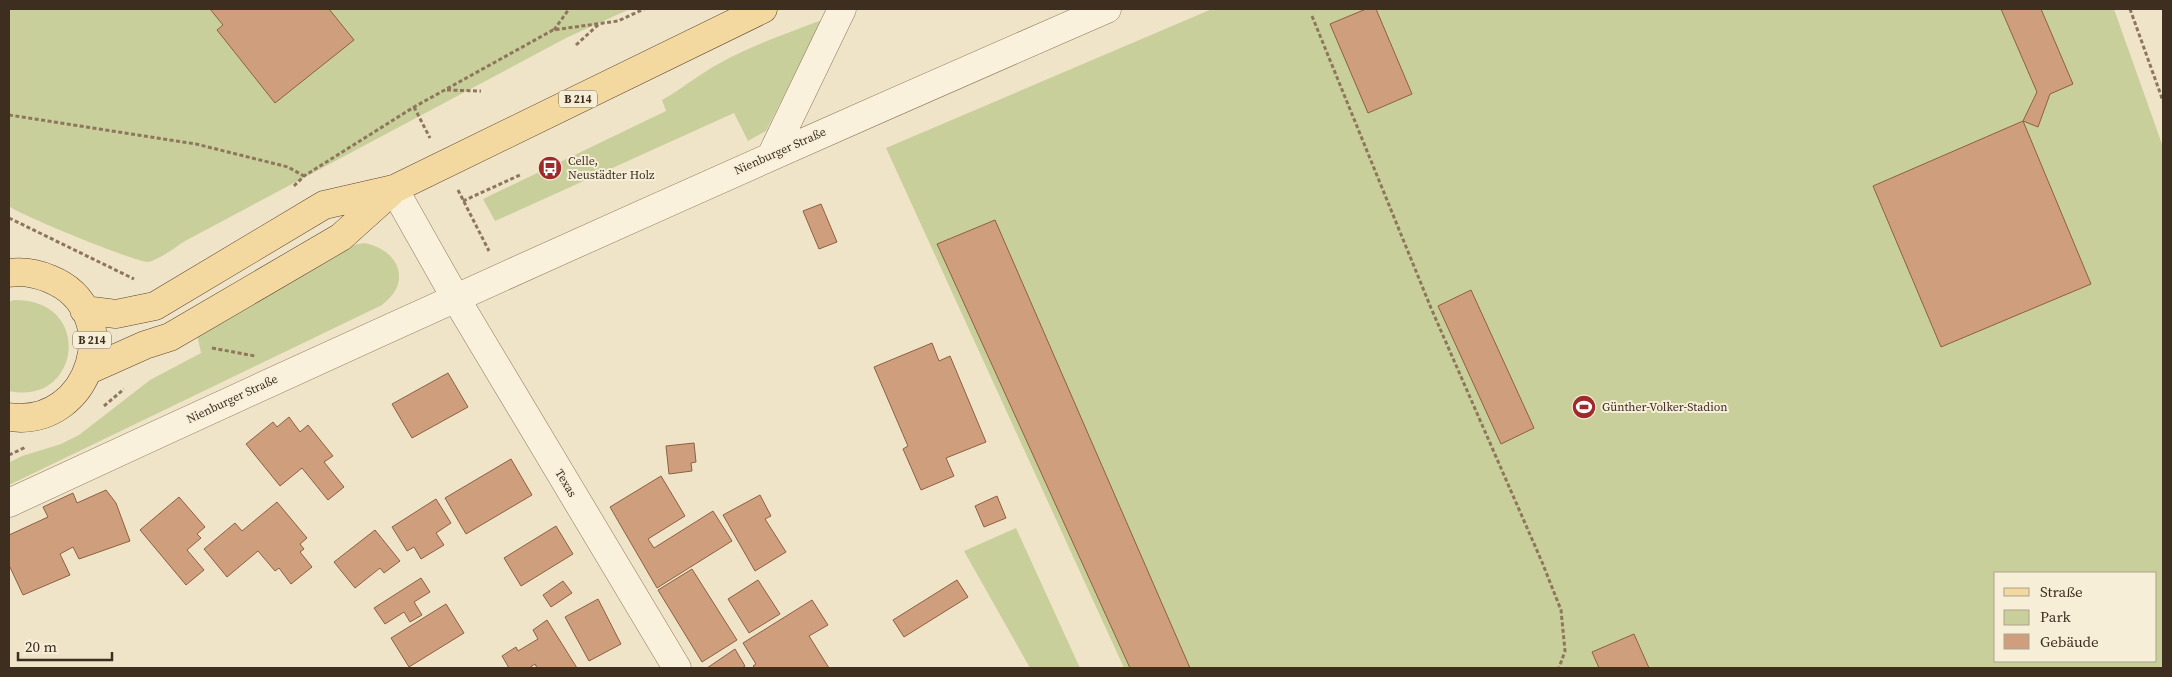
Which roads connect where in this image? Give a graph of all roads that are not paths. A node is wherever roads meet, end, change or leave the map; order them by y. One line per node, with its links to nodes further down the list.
1 (763, 9): 5 (main road, B 214)
2 (842, 9): 4 (street)
3 (1107, 9): 4 (street, Nienburger Straße)
4 (772, 154): 7 (street, Nienburger Straße)
5 (394, 189): 7 (street); 8 (main road, B 214); 9 (main road, B 214)
6 (9, 274): 8 (main road, B 214)
7 (455, 297): 11 (street, Nienburger Straße); 12 (street, Texas)
8 (84, 310): 9 (main road, B 214)
9 (89, 370): 10 (main road, B 214)
10 (9, 417)
11 (9, 503)
12 (677, 668)

